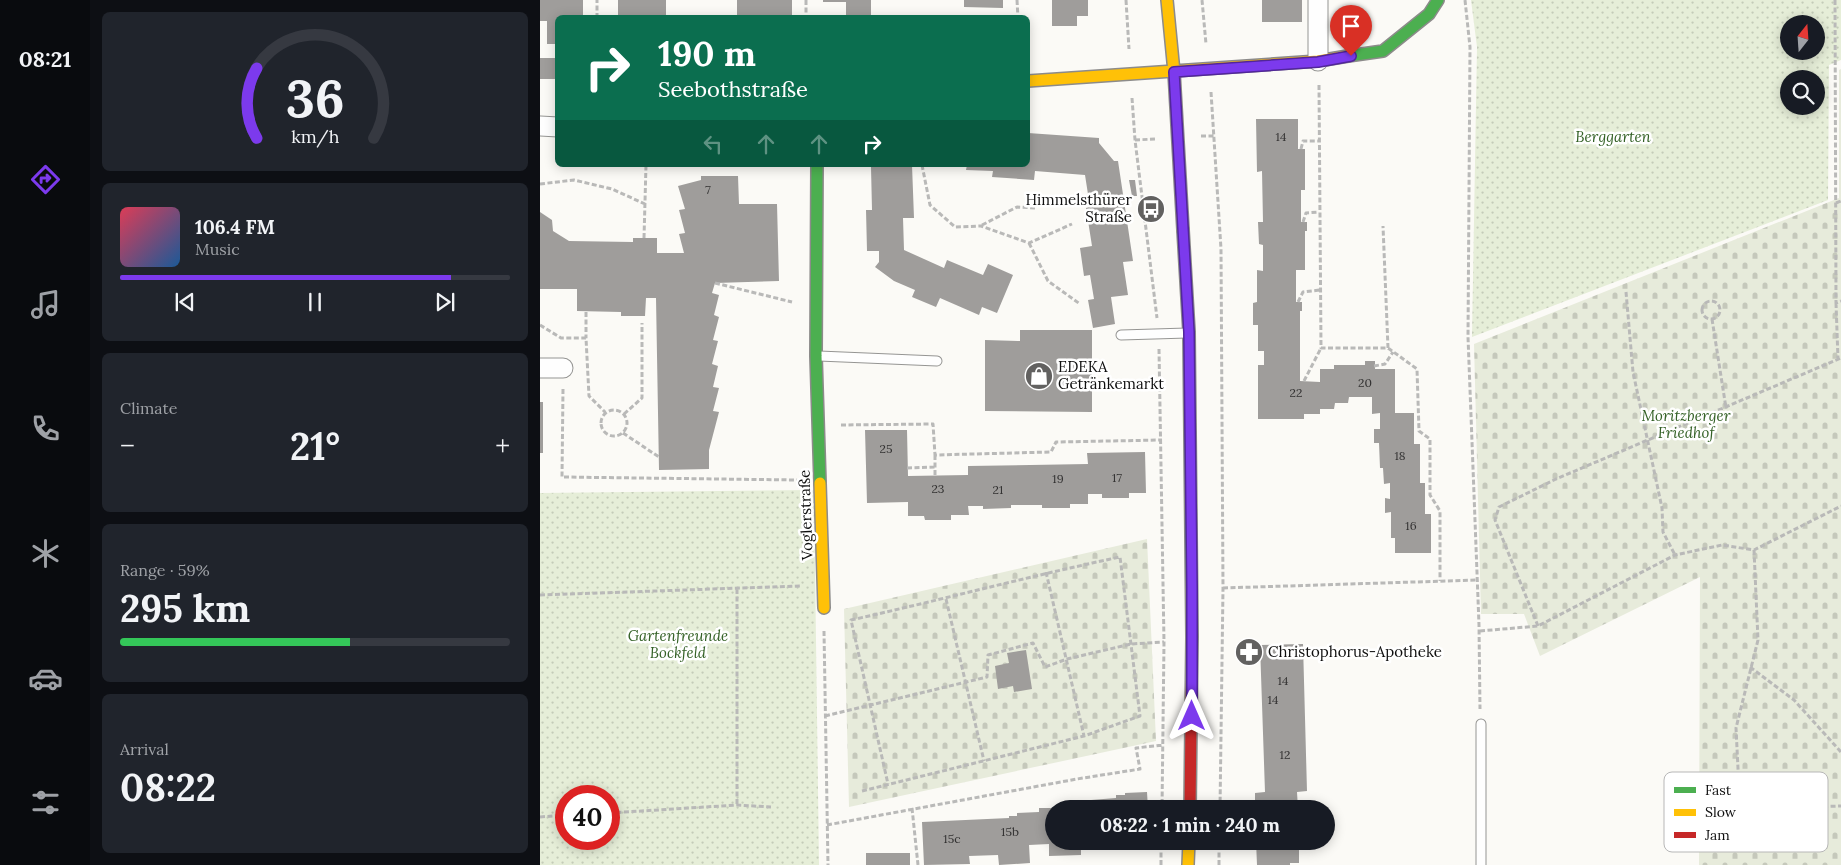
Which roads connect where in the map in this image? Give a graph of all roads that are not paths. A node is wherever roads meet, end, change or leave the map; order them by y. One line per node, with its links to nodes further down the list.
1 (1167, 0): 5 (street)
2 (1318, 0): 4 (street)
3 (1438, 0): 4 (street)
4 (1318, 62): 5 (street)
5 (1174, 72): 6 (street); 10 (street)
6 (1030, 81)
7 (540, 126): 8 (street)
8 (555, 126)
9 (817, 167): 12 (street, Voglerstraße)
10 (1189, 332): 11 (lane); 18 (street)
11 (1121, 335)
12 (816, 356): 13 (lane); 16 (street, Voglerstraße)
13 (936, 361)
14 (540, 368): 15 (street)
15 (563, 368)
16 (824, 608)
17 (1481, 724): 21 (lane)
18 (1190, 800)
19 (1189, 850): 20 (street)
20 (1188, 865)
21 (1482, 865)

